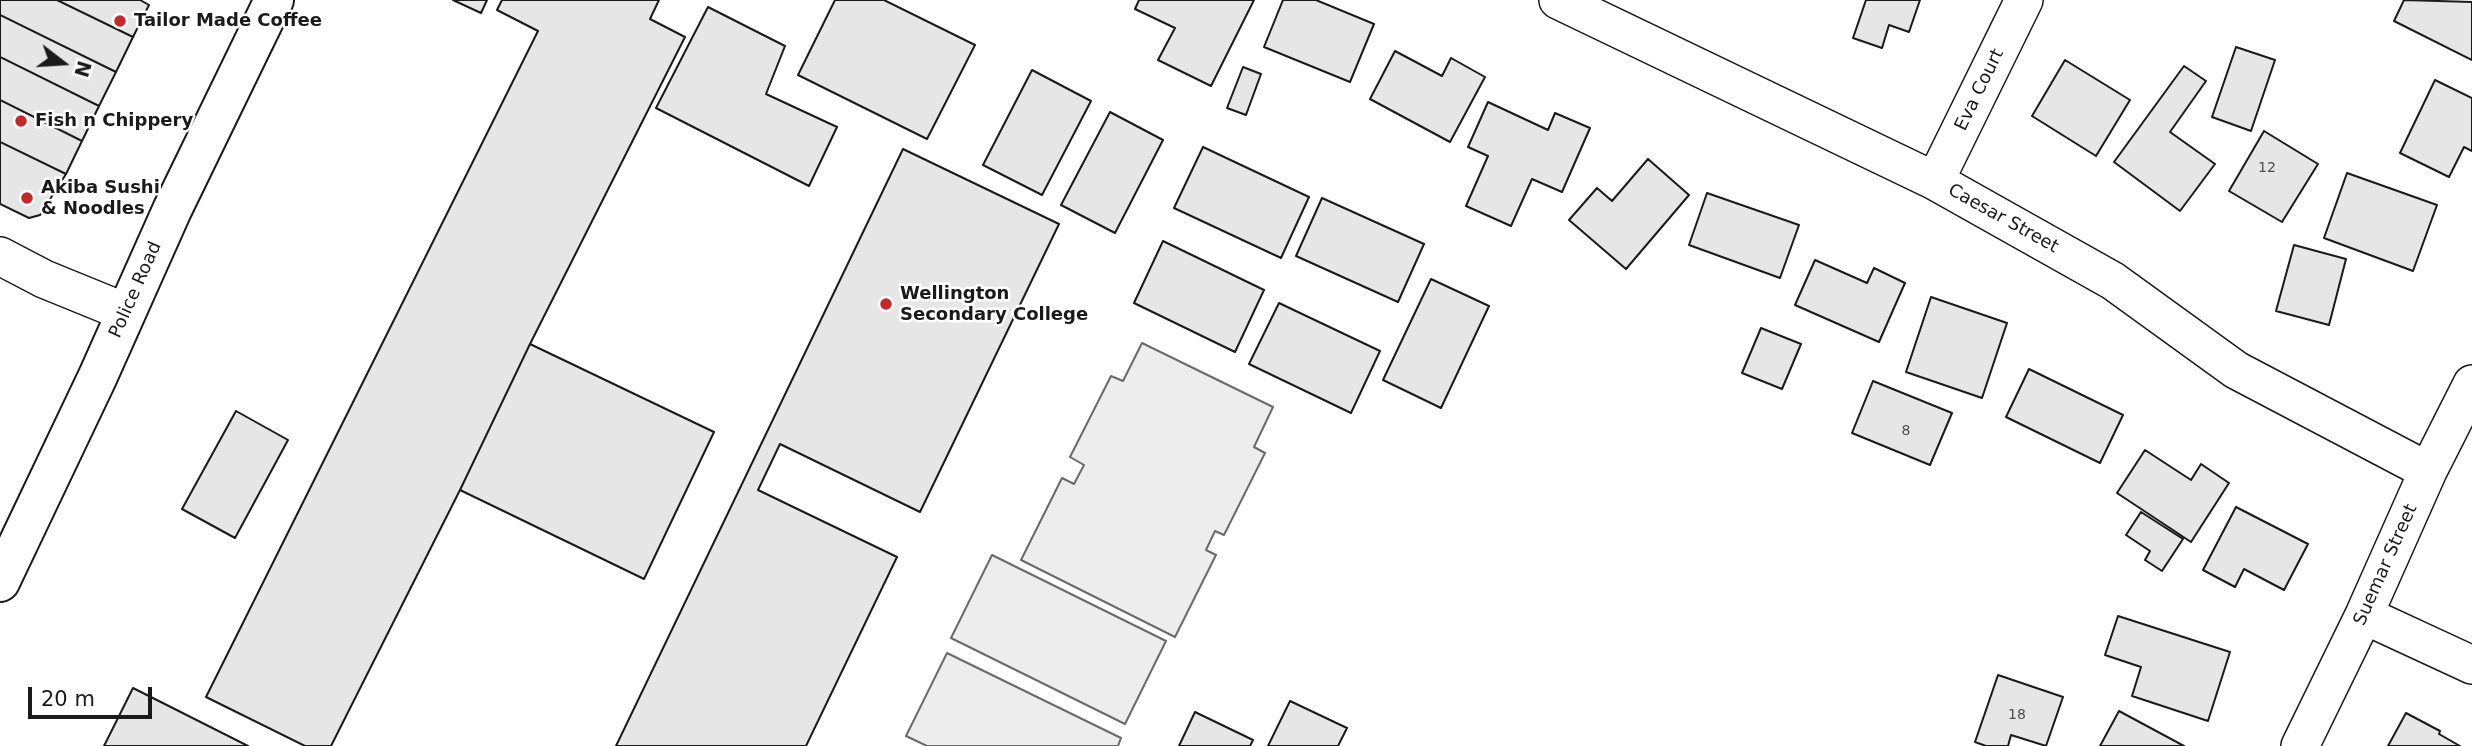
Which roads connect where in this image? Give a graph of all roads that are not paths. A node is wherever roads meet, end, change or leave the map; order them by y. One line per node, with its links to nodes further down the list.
1 (274, 0): 6 (main road, Police Road)
2 (1558, 0): 4 (street, Caesar Street)
3 (2024, 0): 4 (street, Eva Court)
4 (1935, 181): 8 (street, Caesar Street)
5 (0, 256): 6 (street)
6 (125, 312): 9 (main road, Police Road)
7 (2472, 384): 8 (street, Suemar Street)
8 (2428, 471): 10 (street, Suemar Street)
9 (0, 582)
10 (2364, 615): 11 (street); 12 (street, Suemar Street)
11 (2472, 665)
12 (2300, 746)

